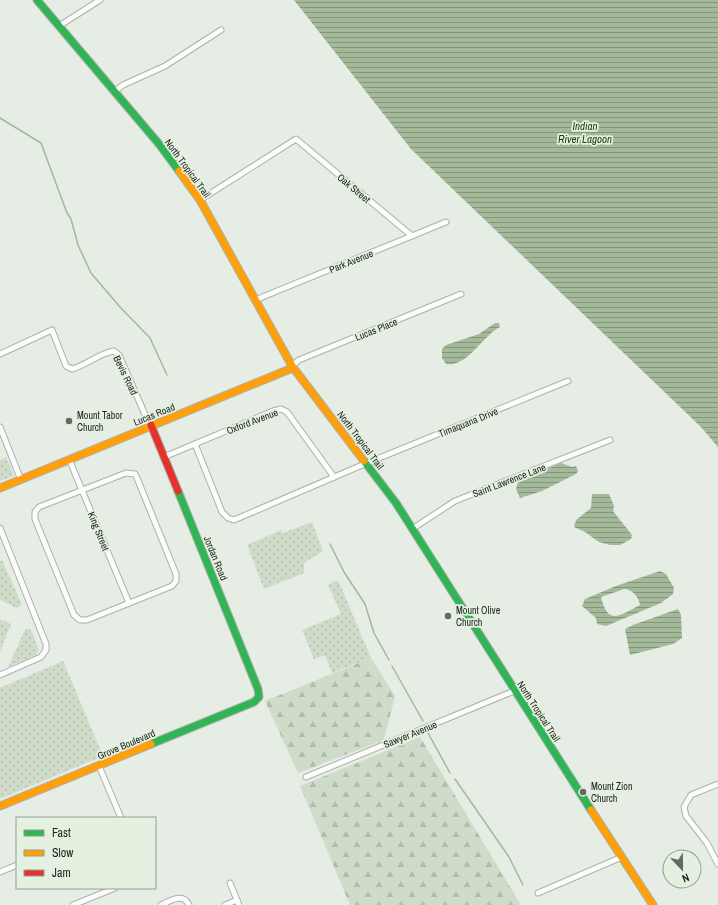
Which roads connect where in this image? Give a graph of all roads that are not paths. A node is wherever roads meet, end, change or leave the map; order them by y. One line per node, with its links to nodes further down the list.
1 (37, 0): 3 (street, North Tropical Trail)
2 (100, 0): 3 (street)
3 (59, 26): 5 (street, North Tropical Trail)
4 (221, 30): 5 (street)
5 (114, 92): 6 (street, North Tropical Trail)
6 (200, 200): 8 (street, Oak Street); 10 (street, North Tropical Trail)
7 (446, 222): 8 (street, Park Avenue)
8 (412, 236): 10 (street, Park Avenue)
9 (461, 294): 12 (street, Lucas Place)
10 (255, 300): 12 (street, North Tropical Trail)
11 (0, 354): 14 (street, Bevis Road)
12 (292, 366): 14 (street, Lucas Road); 20 (street, North Tropical Trail)
13 (568, 381): 20 (street, Timaquana Drive)
14 (150, 426): 18 (street, Jordan Road); 19 (street, Lucas Road)
15 (0, 427): 22 (street)
16 (610, 440): 26 (street, Saint Lawrence Lane)
17 (195, 444): 18 (street, Oxford Avenue); 21 (street, Oxford Avenue); 21 (street, Timaquana Drive)
18 (164, 457): 30 (street, Jordan Road)
19 (70, 459): 22 (street, Lucas Road); 24 (street, King Street)
20 (367, 463): 21 (street, Timaquana Drive); 26 (street, North Tropical Trail)
21 (334, 477)
22 (21, 480): 23 (street, Lucas Road)
23 (0, 488)
24 (82, 490): 27 (street, King Street); 27 (street); 27 (street)
25 (0, 528): 28 (street)
26 (412, 529): 29 (street, North Tropical Trail)
27 (129, 603)
28 (0, 675)
29 (514, 691): 32 (street, Sawyer Avenue); 36 (street, North Tropical Trail)
30 (259, 697): 31 (street, Grove Boulevard)
31 (99, 766): 34 (street, Grove Boulevard); 35 (street)
32 (306, 777)
33 (718, 784): 37 (street)
34 (0, 806)
35 (121, 817)
36 (622, 857): 42 (street); 48 (street, North Tropical Trail)
37 (718, 864)
38 (16, 865): 39 (street)
39 (0, 872)
40 (230, 883): 43 (street)
41 (113, 889): 44 (street)
42 (538, 893)
43 (238, 903): 47 (street)
44 (74, 905)
45 (161, 905): 46 (street)
46 (189, 905)
47 (225, 905)
48 (653, 905)

